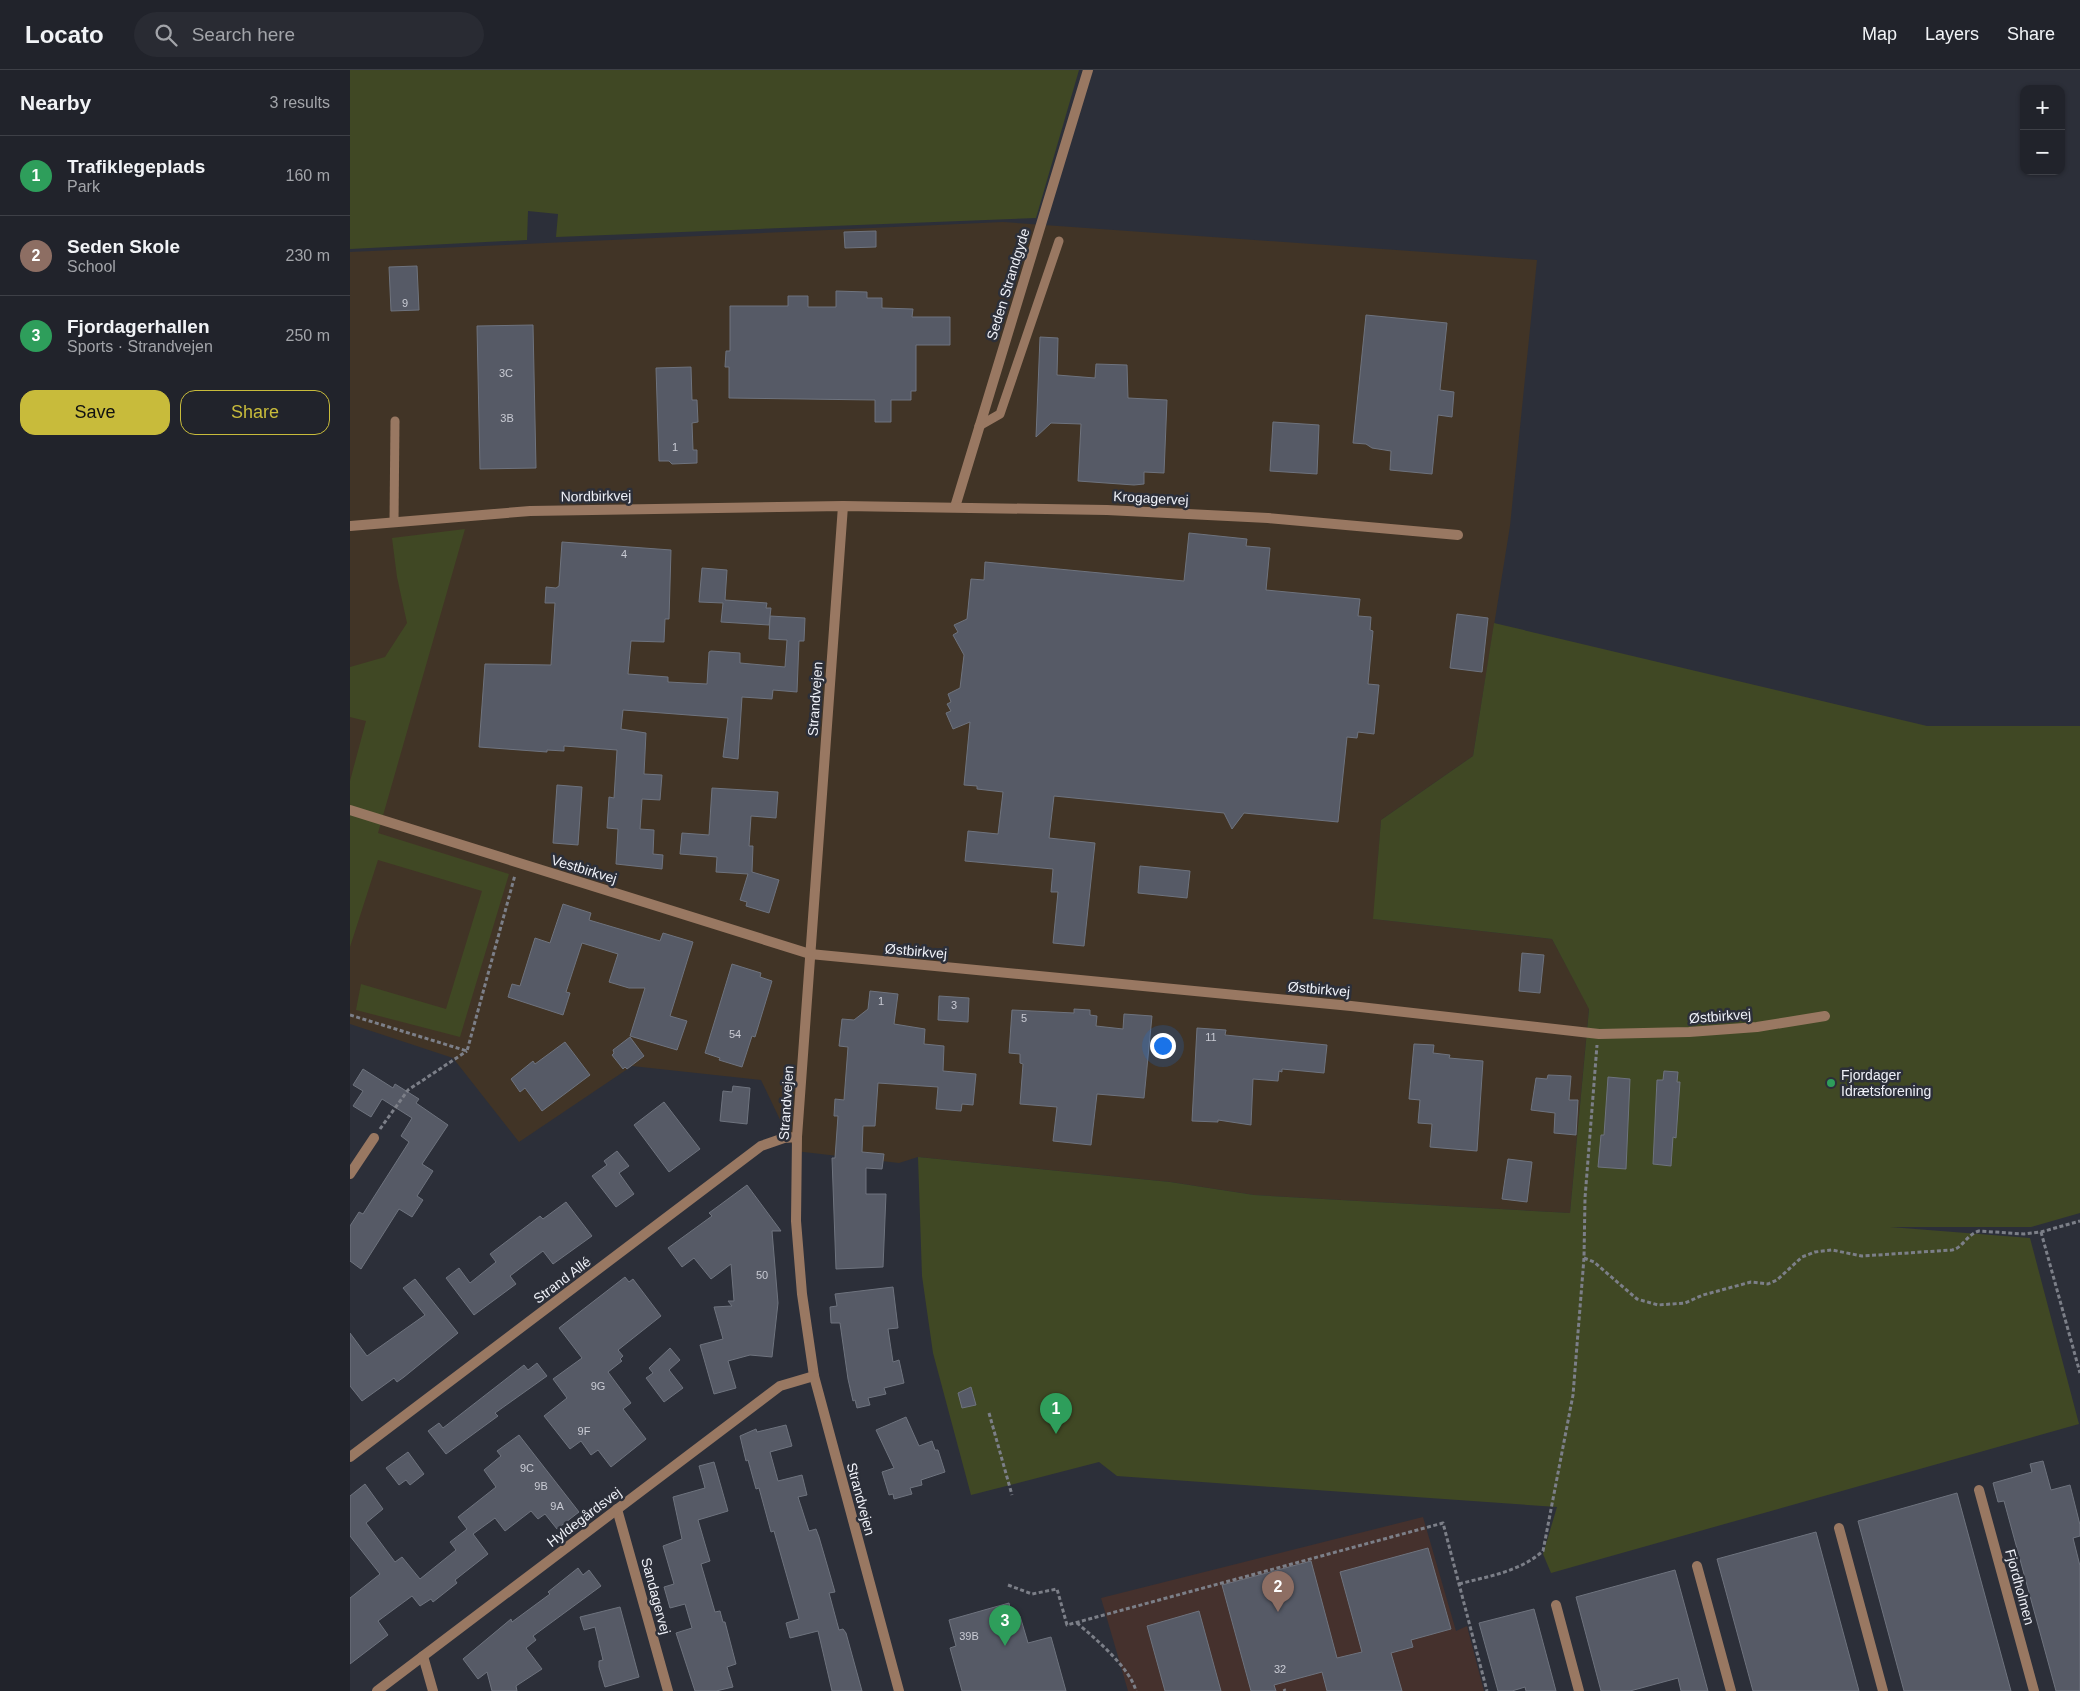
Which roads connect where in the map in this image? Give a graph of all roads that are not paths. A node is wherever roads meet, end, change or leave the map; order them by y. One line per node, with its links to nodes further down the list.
1 (1088, 70): 4 (street, Seden Strandgyde)
2 (1059, 241): 4 (lane)
3 (395, 421): 7 (lane)
4 (979, 426): 6 (street, Seden Strandgyde)
5 (843, 506): 6 (street, Krogagervej); 7 (street, Nordbirkvej); 11 (street, Strandvejen)
6 (955, 507): 9 (street, Krogagervej)
7 (394, 522): 8 (street, Nordbirkvej)
8 (350, 526)
9 (1458, 535)
10 (350, 810): 11 (street, Vestbirkvej)
11 (810, 954): 12 (street, Østbirkvej); 13 (street, Strandvejen)
12 (1825, 1016)
13 (797, 1137): 16 (street, Strandvejen); 17 (street, Strand Allé)
14 (374, 1138): 15 (street)
15 (350, 1174)
16 (814, 1376): 19 (street, Hyldegårdsvej); 27 (street, Strandvejen)
17 (350, 1458)
18 (1979, 1490): 31 (street, Fjordholmen)
19 (618, 1509): 23 (street, Hyldegårdsvej); 26 (street, Sandagervej)
20 (1839, 1528): 30 (street)
21 (1697, 1566): 29 (street)
22 (1556, 1605): 28 (street)
23 (423, 1656): 24 (street, Hyldegårdsvej); 25 (street)
24 (377, 1691)
25 (432, 1691)
26 (668, 1691)
27 (899, 1691)
28 (1579, 1691)
29 (1731, 1691)
30 (1883, 1691)
31 (2034, 1691)

